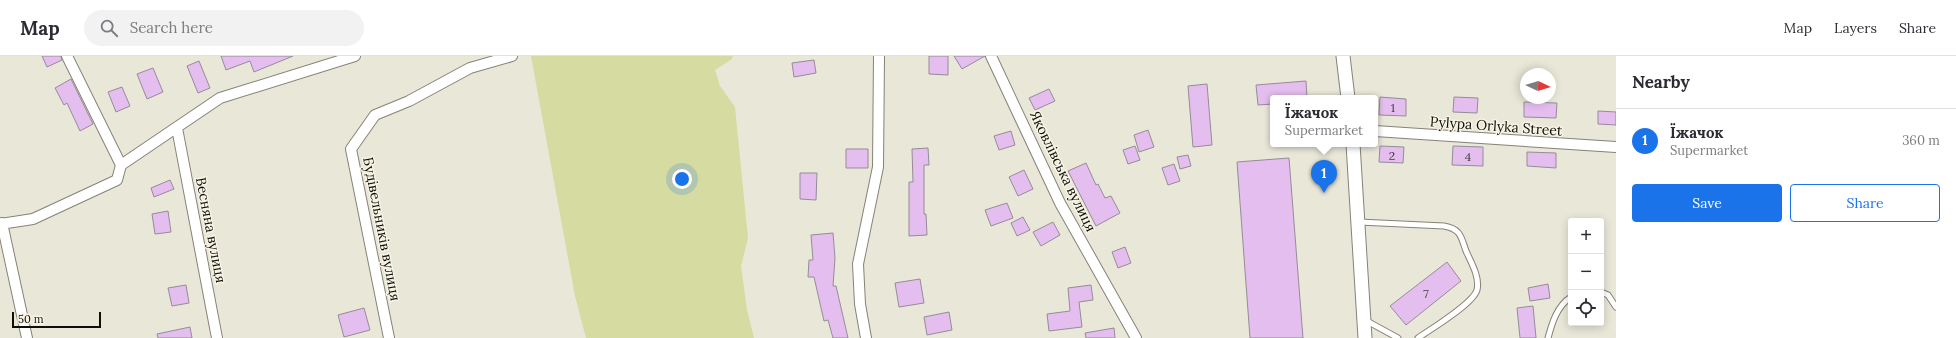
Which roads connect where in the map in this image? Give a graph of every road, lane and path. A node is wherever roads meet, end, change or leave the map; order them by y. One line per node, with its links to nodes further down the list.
1 (67, 56): 12 (street)
2 (354, 56): 8 (street)
3 (512, 56): 21 (street, Будівельників вулиця)
4 (879, 56): 22 (street)
5 (991, 56): 23 (street, Яковлівська вулиця)
6 (1343, 56): 7 (street)
7 (1348, 95)
8 (176, 128): 12 (street); 20 (street, Весняна вулиця)
9 (1378, 132): 10 (street, Pylypa Orlyka Street)
10 (1616, 146)
11 (1353, 147): 13 (street)
12 (121, 165): 14 (street)
13 (1358, 222): 18 (street); 26 (lane)
14 (1, 223): 19 (street)
15 (1604, 293): 17 (lane)
16 (1568, 299): 27 (lane)
17 (1616, 307)
18 (1364, 319): 24 (street); 25 (lane)
19 (27, 338)
20 (217, 338)
21 (389, 338)
22 (866, 338)
23 (1136, 338)
24 (1365, 338)
25 (1398, 338)
26 (1418, 338)
27 (1548, 338)

